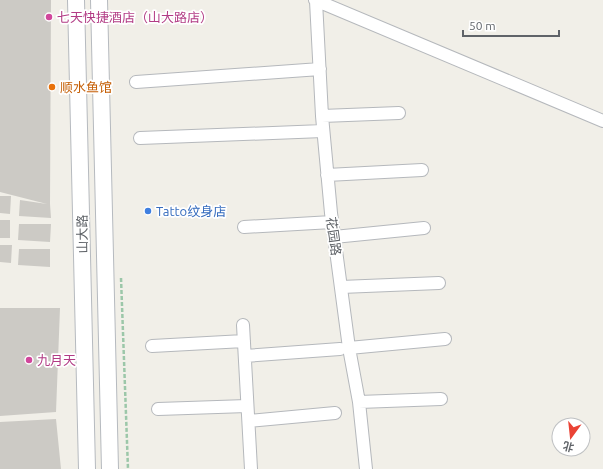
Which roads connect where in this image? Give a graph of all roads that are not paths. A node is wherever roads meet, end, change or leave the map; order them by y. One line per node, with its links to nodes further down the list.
1 (76, 0): 31 (main road, 山大路)
2 (99, 0): 32 (main road, 山大路)
3 (316, 0): 4 (street, 花园路); 8 (street)
4 (320, 69): 5 (street); 7 (street, 花园路)
5 (136, 82)
6 (399, 113): 7 (street)
7 (322, 116): 9 (street, 花园路)
8 (603, 121)
9 (323, 131): 10 (street); 12 (street, 花园路)
10 (140, 138)
11 (422, 170): 12 (street)
12 (327, 175): 13 (street, 花园路)
13 (332, 222): 14 (street); 16 (street, 花园路)
14 (244, 227)
15 (424, 228): 16 (street)
16 (334, 236): 18 (street, 花园路)
17 (439, 283): 18 (street)
18 (341, 287): 23 (street, 花园路)
19 (243, 325): 21 (street)
20 (445, 339): 23 (street)
21 (244, 341): 22 (street); 24 (street)
22 (152, 346)
23 (344, 348): 24 (street); 26 (street, 花园路)
24 (245, 356): 27 (street)
25 (441, 399): 26 (street)
26 (359, 402): 34 (street, 花园路)
27 (247, 406): 28 (street); 30 (street)
28 (158, 409)
29 (335, 413): 30 (street)
30 (249, 421): 33 (street)
31 (87, 469)
32 (110, 469)
33 (251, 469)
34 (366, 469)

